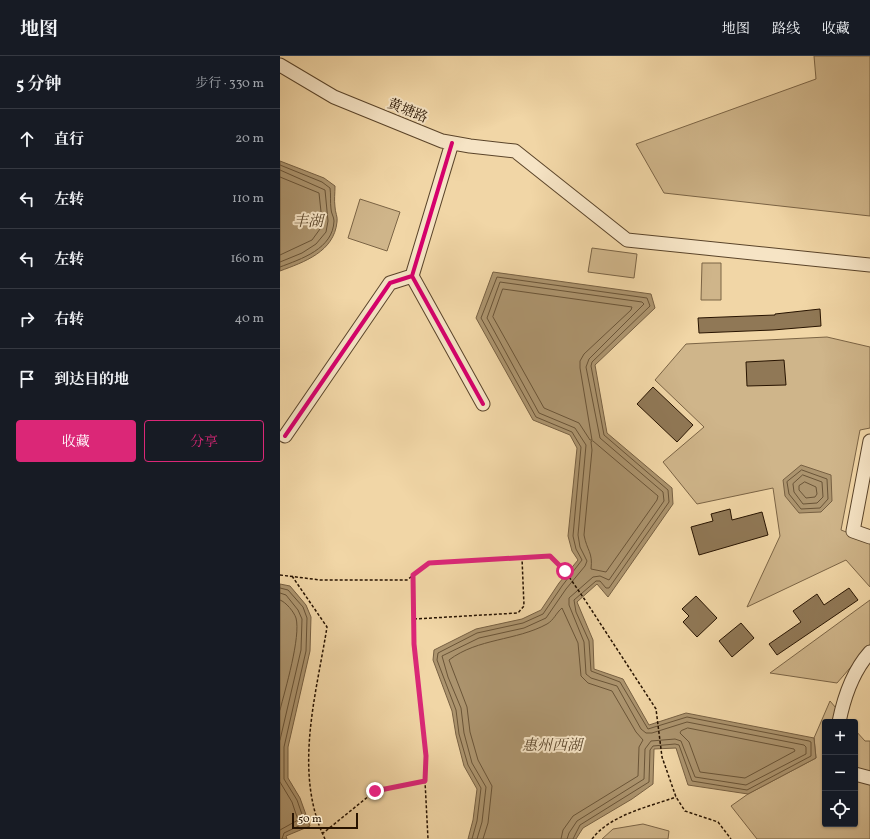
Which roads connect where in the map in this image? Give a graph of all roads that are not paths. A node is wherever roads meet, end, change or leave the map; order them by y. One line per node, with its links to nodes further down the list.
1 (280, 65): 2 (street, 黄塘路)
2 (452, 143): 3 (street, 黄塘路); 4 (street)
3 (870, 266)
4 (412, 276): 5 (street); 6 (street)
5 (483, 404)
6 (285, 436)
7 (870, 441): 8 (street)
8 (870, 536)
9 (870, 652): 10 (street)
10 (840, 719)
11 (858, 775): 12 (street)
12 (870, 778)

